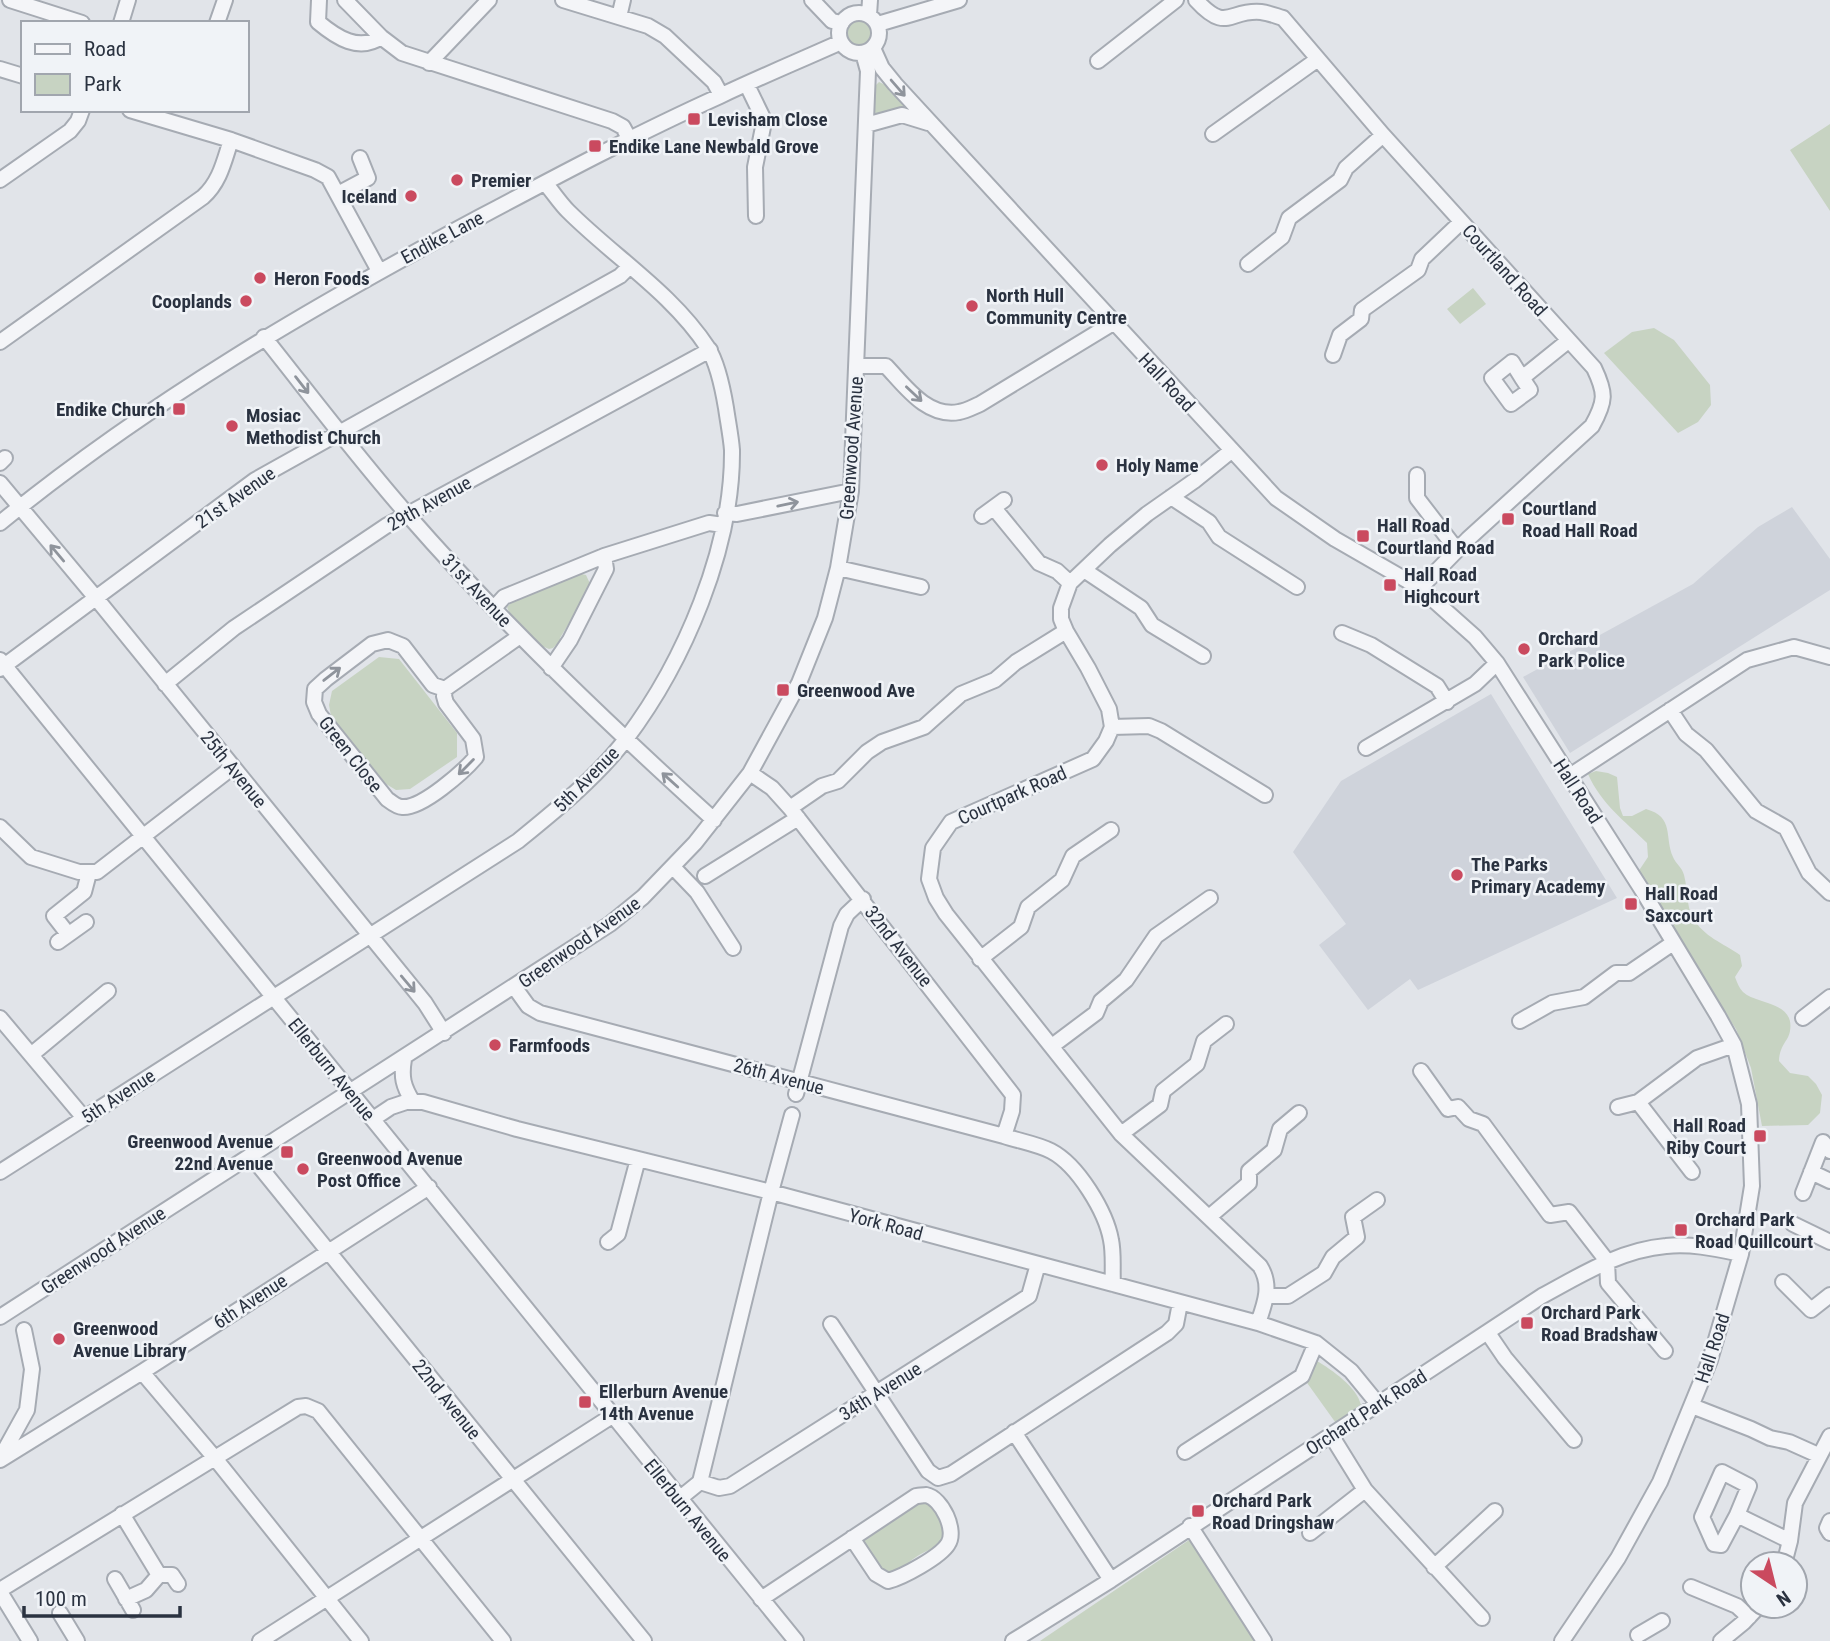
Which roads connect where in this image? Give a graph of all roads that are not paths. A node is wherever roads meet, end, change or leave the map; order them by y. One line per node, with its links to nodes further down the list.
1 (10, 0): 16 (street)
2 (128, 0): 17 (street)
3 (225, 0): 18 (street)
4 (319, 0): 20 (street)
5 (345, 0): 20 (street)
6 (489, 0): 25 (street)
7 (563, 0): 14 (street)
8 (623, 0): 14 (street)
9 (812, 0): 19 (street)
10 (870, 0): 15 (street)
11 (959, 0): 15 (street)
12 (1176, 0): 24 (street)
13 (1196, 0): 23 (street, Courtland Road)
14 (619, 17): 29 (street)
15 (874, 20): 19 (street); 22 (street)
16 (76, 21)
17 (122, 21)
18 (218, 21)
19 (842, 23): 21 (street)
20 (381, 37): 25 (street)
21 (841, 42): 22 (street); 28 (street, Endike Lane)
22 (868, 51): 32 (street, Hall Road, one-way to 32); 33 (street, Greenwood Avenue)
23 (1318, 59): 34 (street); 35 (street, Courtland Road)
24 (1098, 61)
25 (429, 63): 37 (street)
26 (0, 69): 27 (street)
27 (21, 75)
28 (747, 85): 29 (street, Endike Lane); 42 (street)
29 (721, 95): 37 (street, Endike Lane)
30 (81, 112): 39 (street)
31 (137, 112): 36 (street)
32 (929, 123): 33 (street); 47 (street, Hall Road)
33 (866, 125): 53 (street, Greenwood Avenue)
34 (1213, 134)
35 (1383, 135): 43 (street, Courtland Road); 44 (street)
36 (231, 140): 41 (street); 50 (street)
37 (630, 140): 40 (street, Endike Lane)
38 (360, 158): 41 (street)
39 (0, 180)
40 (545, 183): 45 (street, 5th Avenue); 46 (street, Endike Lane)
41 (338, 194): 46 (street)
42 (757, 216)
43 (1461, 222): 49 (street, Courtland Road); 52 (street)
44 (1248, 264)
45 (630, 266): 51 (street, 5th Avenue); 55 (street, 21st Avenue)
46 (379, 271): 48 (street, Endike Lane)
47 (1113, 323): 53 (street, one-way to 47); 56 (street, Hall Road)
48 (264, 337): 55 (street, 31st Avenue, one-way to 55); 61 (street, Endike Lane)
49 (1568, 341): 54 (street); 66 (street, Courtland Road)
50 (0, 342)
51 (710, 350): 63 (street, 29th Avenue); 64 (street, 5th Avenue)
52 (1333, 355)
53 (857, 366): 59 (street, Greenwood Avenue)
54 (1522, 378)
55 (340, 433): 63 (street, 31st Avenue); 74 (street, 21st Avenue)
56 (1231, 452): 60 (street); 73 (street, Hall Road)
57 (1417, 475): 66 (street)
58 (0, 483): 61 (street, 25th Avenue)
59 (851, 491): 64 (street, one-way to 59); 68 (street, Greenwood Avenue)
60 (1171, 497): 69 (street); 72 (street)
61 (19, 508): 65 (street, Endike Lane); 74 (street, 25th Avenue, one-way to 61)
62 (993, 508): 70 (street)
63 (407, 514): 75 (street, 31st Avenue); 84 (street, 29th Avenue)
64 (724, 519): 67 (street); 89 (street, 5th Avenue)
65 (0, 523)
66 (1457, 550): 73 (street, Courtland Road)
67 (604, 556): 75 (street); 83 (street)
68 (838, 568): 71 (street); 92 (street, Greenwood Avenue)
69 (1084, 570): 70 (street); 79 (street)
70 (1070, 583): 76 (street)
71 (921, 587)
72 (1297, 587)
73 (1420, 588): 81 (street, Hall Road)
74 (96, 598): 82 (street, 21st Avenue); 84 (street, 25th Avenue)
75 (494, 608): 78 (street, 31st Avenue)
76 (1066, 631): 88 (street); 95 (street)
77 (1342, 633): 86 (street)
78 (520, 636): 83 (street, 31st Avenue); 85 (street)
79 (1203, 656)
80 (1830, 657): 87 (street)
81 (1497, 663): 86 (street); 93 (street, Hall Road)
82 (1, 665): 99 (street, Ellerburn Avenue)
83 (551, 668): 89 (street, 31st Avenue)
84 (165, 684): 91 (street, 25th Avenue)
85 (445, 689): 85 (street, Green Close, one-way to 85)
86 (1447, 702): 90 (street)
87 (1670, 710): 93 (street); 103 (street)
88 (1112, 727): 94 (street); 110 (street, Courtpark Road)
89 (625, 739): 96 (street, 31st Avenue, one-way to 89); 107 (street, 5th Avenue)
90 (1366, 748)
91 (233, 767): 99 (street); 107 (street, 25th Avenue)
92 (750, 773): 95 (street, 32nd Avenue); 96 (street, Greenwood Avenue)
93 (1568, 777): 108 (street, Hall Road)
94 (1265, 795)
95 (794, 813): 101 (street); 105 (street, 32nd Avenue)
96 (715, 820): 100 (street, Greenwood Avenue)
97 (0, 827): 102 (street)
98 (1111, 830): 110 (street)
99 (144, 836): 102 (street); 113 (street, Ellerburn Avenue)
100 (673, 867): 109 (street); 111 (street, Greenwood Avenue)
101 (709, 870)
102 (89, 873): 106 (street)
103 (1830, 893)
104 (1210, 898): 122 (street)
105 (863, 900): 126 (street); 136 (street, 32nd Avenue)
106 (86, 922)
107 (369, 937): 113 (street, 5th Avenue); 119 (street, 25th Avenue, one-way to 119)
108 (1673, 943): 117 (street); 121 (street, Hall Road)
109 (733, 948)
110 (980, 959): 122 (street, Courtpark Road)
111 (514, 988): 119 (street, Greenwood Avenue); 126 (street, 26th Avenue)
112 (108, 991): 123 (street)
113 (274, 996): 127 (street, Ellerburn Avenue); 133 (street, 5th Avenue)
114 (1830, 998): 116 (street)
115 (0, 1018): 120 (street)
116 (1803, 1018)
117 (1520, 1021)
118 (1226, 1024): 135 (street)
119 (444, 1033): 124 (street, Greenwood Avenue)
120 (6, 1037): 123 (street)
121 (1734, 1045): 129 (street); 153 (street, Hall Road)
122 (1052, 1046): 135 (street, Courtpark Road)
123 (31, 1055): 133 (street)
124 (404, 1059): 127 (street, Greenwood Avenue); 128 (street)
125 (1420, 1071): 154 (street)
126 (798, 1088): 136 (street, 26th Avenue)
127 (351, 1092): 134 (street, Ellerburn Avenue); 138 (street, Greenwood Avenue)
128 (413, 1102): 134 (street); 139 (street, York Road)
129 (1638, 1102): 130 (street); 141 (street)
130 (1618, 1107)
131 (1299, 1113): 148 (street)
132 (792, 1115): 145 (street)
133 (84, 1118): 140 (street, 5th Avenue)
134 (373, 1119): 144 (street, Ellerburn Avenue)
135 (1121, 1134): 148 (street, Courtpark Road)
136 (1004, 1136): 157 (street, 26th Avenue)
137 (1830, 1151): 142 (street)
138 (251, 1156): 152 (street, 22nd Avenue); 161 (street, Greenwood Avenue)
139 (638, 1159): 145 (street, York Road); 150 (street)
140 (0, 1172)
141 (1692, 1172)
142 (1811, 1172): 143 (street); 146 (street)
143 (1830, 1181)
144 (429, 1187): 152 (street, 6th Avenue); 172 (street, Ellerburn Avenue)
145 (771, 1192): 155 (street, York Road); 184 (street)
146 (1803, 1193)
147 (1377, 1200): 159 (street)
148 (1209, 1217): 159 (street, Courtpark Road)
149 (1793, 1224): 151 (street)
150 (608, 1242)
151 (1830, 1242)
152 (328, 1250): 168 (street, 6th Avenue); 183 (street, 22nd Avenue)
153 (1741, 1254): 154 (street, Orchard Park Road); 171 (street, Hall Road)
154 (1607, 1261): 165 (street, Orchard Park Road); 167 (street)
155 (1038, 1264): 157 (street, York Road); 169 (street, 34th Avenue)
156 (1783, 1282): 158 (street)
157 (1113, 1284): 160 (street, York Road)
158 (1830, 1295)
159 (1266, 1296): 162 (street)
160 (1180, 1303): 162 (street, York Road); 175 (street)
161 (0, 1317)
162 (1258, 1323): 166 (street, York Road)
163 (831, 1324): 169 (street)
164 (24, 1330): 173 (street)
165 (1488, 1334): 170 (street, Orchard Park Road); 178 (street)
166 (1316, 1343): 170 (street, York Road); 179 (street)
167 (1665, 1351)
168 (142, 1372): 174 (street, 6th Avenue); 181 (street)
169 (878, 1393): 175 (street); 184 (street, 34th Avenue)
170 (1378, 1404): 176 (street, Orchard Park Road)
171 (1692, 1406): 180 (street); 222 (street, Hall Road)
172 (612, 1416): 183 (street); 186 (street, Ellerburn Avenue)
173 (22, 1419): 174 (street); 182 (street)
174 (43, 1432): 182 (street, 6th Avenue)
175 (1014, 1432): 201 (street)
176 (1331, 1434): 185 (street); 191 (street, Orchard Park Road)
177 (1830, 1436): 180 (street)
178 (1574, 1440)
179 (1185, 1451)
180 (1818, 1454): 196 (street)
181 (214, 1457): 188 (street); 194 (street); 205 (street)
182 (0, 1459)
183 (512, 1479): 194 (street); 218 (street, 22nd Avenue)
184 (700, 1482): 186 (street)
185 (1365, 1490): 192 (street); 198 (street)
186 (679, 1499): 206 (street, Ellerburn Avenue)
187 (1495, 1511): 198 (street)
188 (122, 1514): 199 (street); 204 (street)
189 (1737, 1515): 189 (street); 196 (street)
190 (1830, 1521): 193 (street)
191 (1190, 1527): 201 (street, Orchard Park Road); 221 (street)
192 (1310, 1532)
193 (1830, 1533)
194 (421, 1538): 205 (street); 217 (street)
195 (852, 1538): 195 (street); 206 (street)
196 (1790, 1541): 197 (street)
197 (1788, 1550)
198 (1434, 1567): 209 (street)
199 (159, 1575): 200 (street); 202 (street)
200 (115, 1579)
201 (1111, 1580): 220 (street, Orchard Park Road)
202 (178, 1584)
203 (1691, 1587): 207 (street)
204 (0, 1591): 214 (street)
205 (327, 1598): 215 (street); 216 (street)
206 (761, 1599): 219 (street, Ellerburn Avenue)
207 (1739, 1607)
208 (60, 1613): 212 (street)
209 (1482, 1618)
210 (1745, 1620): 223 (street)
211 (1662, 1621): 213 (street)
212 (70, 1638)
213 (1636, 1639)
214 (30, 1641)
215 (260, 1641)
216 (361, 1641)
217 (503, 1641)
218 (644, 1641)
219 (796, 1641)
220 (1013, 1641)
221 (1264, 1641)
222 (1562, 1641)
223 (1721, 1641)

